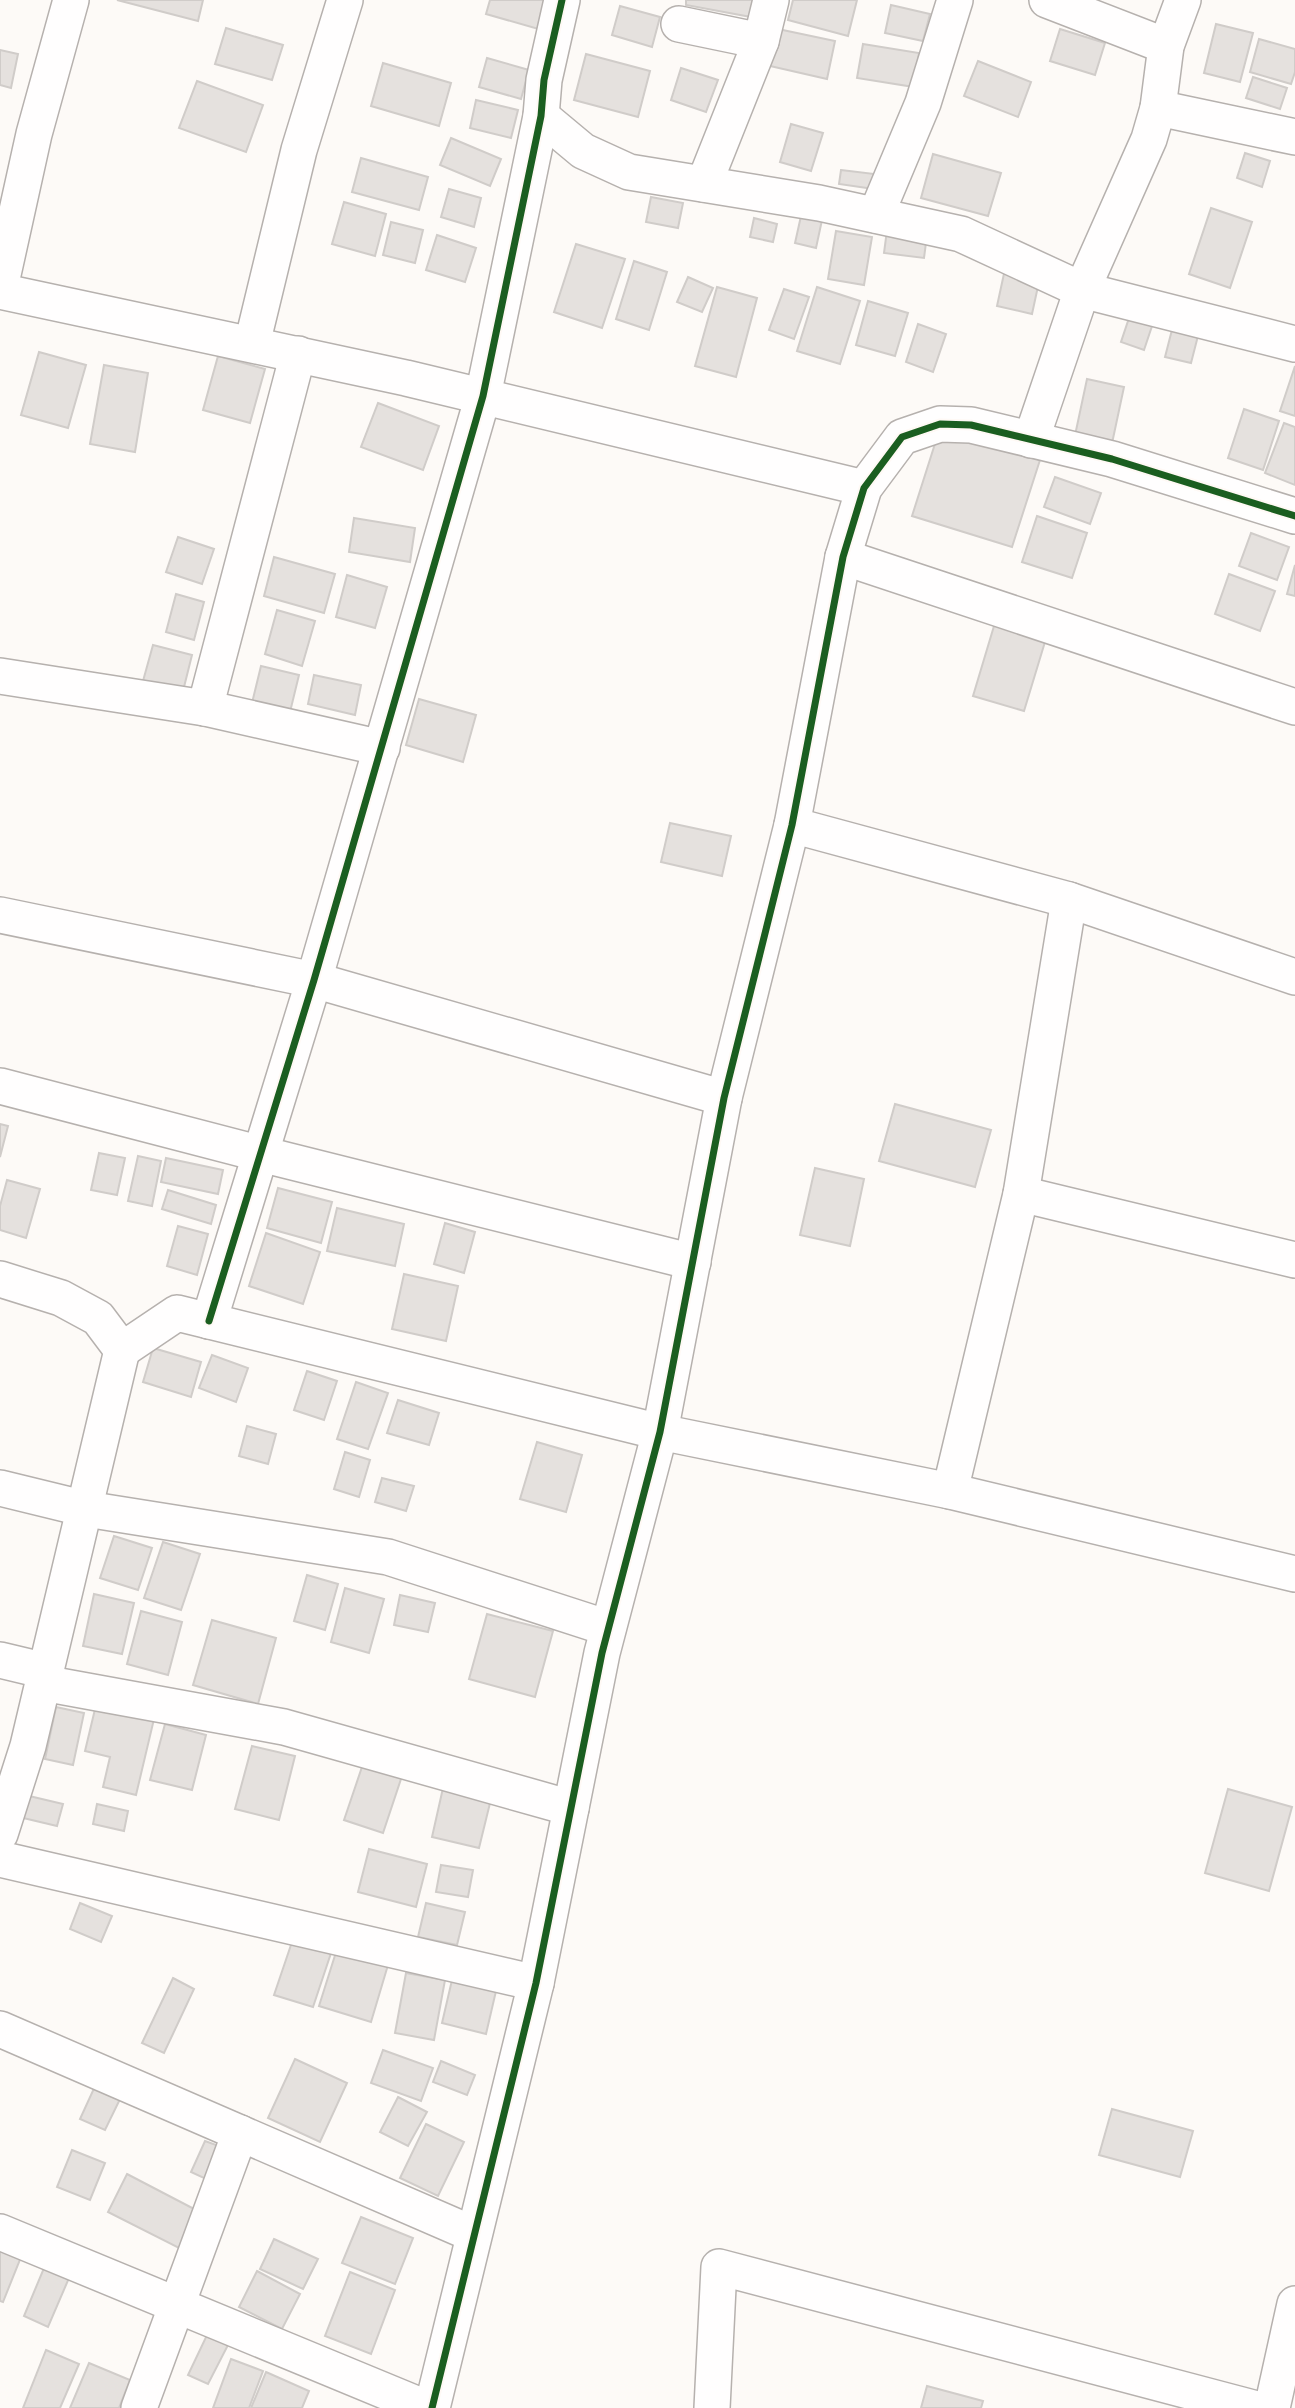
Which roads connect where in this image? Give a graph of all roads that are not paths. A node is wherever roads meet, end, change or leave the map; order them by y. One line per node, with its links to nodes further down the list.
1 (71, 0): 16 (street)
2 (345, 0): 18 (street)
3 (562, 0): 12 (street)
4 (771, 0): 9 (street)
5 (955, 0): 15 (street)
6 (1047, 0): 10 (street)
7 (1183, 0): 10 (street)
8 (679, 24): 9 (street)
9 (761, 41): 14 (street)
10 (1166, 46): 11 (street)
11 (1158, 108): 13 (street); 17 (street)
12 (541, 116): 14 (street); 21 (street)
13 (1295, 137)
14 (704, 184): 15 (street)
15 (876, 215): 17 (street)
16 (0, 290): 18 (street)
17 (1082, 290): 19 (street); 22 (street)
18 (252, 344): 20 (street)
19 (1295, 344)
20 (298, 354): 21 (street); 28 (street)
21 (483, 396): 23 (street); 29 (street)
22 (1031, 440): 23 (street); 24 (street)
23 (864, 488): 25 (street)
24 (1295, 516)
25 (843, 557): 27 (street); 30 (street)
26 (0, 676): 28 (street)
27 (1295, 707)
28 (205, 708): 29 (street)
29 (382, 748): 34 (street)
30 (792, 825): 31 (street); 36 (street)
31 (1069, 900): 33 (street); 38 (street)
32 (0, 915): 34 (street)
33 (1295, 977)
34 (314, 980): 36 (street); 37 (street)
35 (0, 1086): 37 (street)
36 (724, 1098): 40 (street)
37 (261, 1154): 40 (street); 42 (street)
38 (1021, 1194): 39 (street); 46 (street)
39 (1295, 1260)
40 (693, 1262): 44 (street)
41 (0, 1279): 43 (street)
42 (209, 1321): 43 (street); 44 (street)
43 (122, 1350): 47 (street)
44 (660, 1432): 46 (street); 49 (street)
45 (0, 1488): 47 (street)
46 (950, 1491): 48 (street)
47 (86, 1509): 49 (street); 51 (street)
48 (1295, 1574)
49 (608, 1628): 52 (street)
50 (0, 1660): 51 (street)
51 (45, 1677): 52 (street); 53 (street)
52 (571, 1808): 55 (street)
53 (0, 1834)
54 (0, 1859): 55 (street)
55 (536, 1983): 59 (street)
56 (0, 2029): 57 (street)
57 (240, 2133): 59 (street); 61 (street)
58 (0, 2232): 61 (street)
59 (473, 2234): 64 (street)
60 (1295, 2304): 67 (street)
61 (178, 2306): 62 (street); 63 (street)
62 (139, 2408)
63 (426, 2408)
64 (432, 2408)
65 (712, 2408): 66 (street)
66 (1253, 2408)
67 (1272, 2408)

